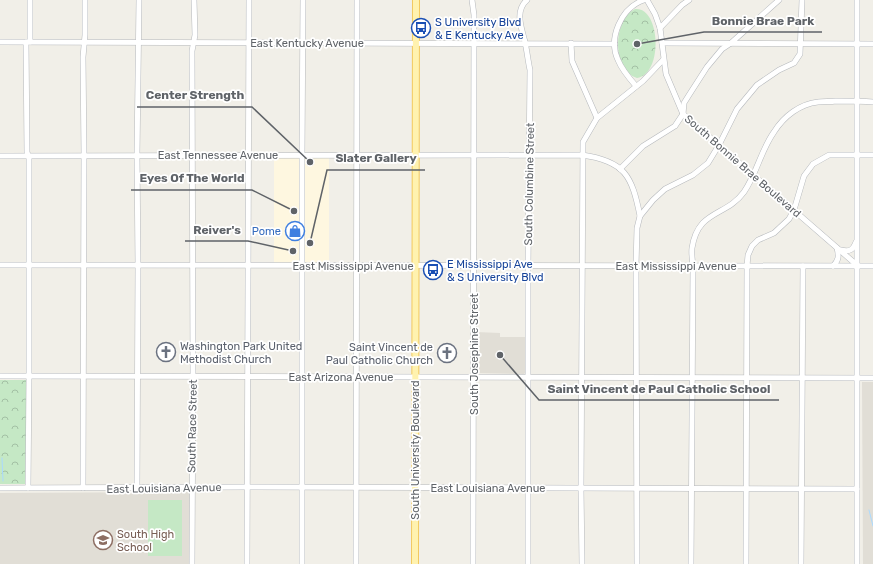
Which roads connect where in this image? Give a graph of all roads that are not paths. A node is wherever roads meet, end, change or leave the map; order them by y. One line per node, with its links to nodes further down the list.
1 (30, 0): 19 (street)
2 (85, 0): 22 (street)
3 (140, 0): 23 (street)
4 (194, 0): 24 (street, South Race Street)
5 (248, 0): 20 (street)
6 (303, 0): 21 (street)
7 (357, 0): 25 (street)
8 (416, 0): 26 (main road, South University Boulevard)
9 (472, 0): 27 (street, South Josephine Street)
10 (527, 0): 28 (street, South Columbine Street)
11 (644, 0): 33 (street)
12 (647, 0): 17 (street, South Bonnie Brae Boulevard)
13 (688, 0): 17 (street)
14 (779, 0): 31 (street)
15 (802, 0): 32 (street)
16 (857, 0): 34 (street)
17 (660, 28): 30 (street, South Bonnie Brae Boulevard)
18 (0, 42): 19 (street, East Kentucky Avenue)
19 (28, 42): 22 (street, East Kentucky Avenue); 55 (street)
20 (248, 42): 21 (street, East Kentucky Avenue); 24 (street, East Kentucky Avenue); 45 (street)
21 (303, 42): 25 (street, East Kentucky Avenue); 46 (street)
22 (84, 43): 23 (street, East Kentucky Avenue); 56 (street)
23 (139, 43): 24 (street, East Kentucky Avenue); 43 (street)
24 (193, 43): 44 (street, South Race Street)
25 (357, 43): 26 (street, East Kentucky Avenue); 47 (street)
26 (416, 43): 27 (street, East Kentucky Avenue); 48 (main road, South University Boulevard)
27 (474, 43): 28 (street, East Kentucky Avenue); 49 (street, South Josephine Street)
28 (525, 43): 29 (street, East Kentucky Avenue); 50 (street, South Columbine Street)
29 (571, 43): 33 (street, East Kentucky Avenue); 41 (street)
30 (662, 43): 31 (street); 36 (street, South Bonnie Brae Boulevard)
31 (731, 43): 32 (street); 40 (street)
32 (802, 43): 34 (street); 42 (street)
33 (615, 44): 37 (street)
34 (857, 44): 35 (street); 38 (street)
35 (873, 44)
36 (663, 60): 37 (street); 40 (street, South Bonnie Brae Boulevard)
37 (636, 86): 41 (street)
38 (858, 100): 39 (street); 52 (street); 58 (street)
39 (873, 102)
40 (683, 114): 42 (street, South Bonnie Brae Boulevard); 57 (street)
41 (597, 118): 51 (street)
42 (719, 145): 58 (street, South Bonnie Brae Boulevard); 60 (street)
43 (137, 155): 44 (street, East Tennessee Avenue); 56 (street, East Tennessee Avenue); 66 (street)
44 (193, 155): 45 (street, East Tennessee Avenue); 67 (street, South Race Street)
45 (249, 155): 46 (street, East Tennessee Avenue); 68 (street)
46 (302, 155): 47 (street, East Tennessee Avenue); 69 (street)
47 (357, 155): 48 (street, East Tennessee Avenue); 70 (street)
48 (416, 155): 49 (street, East Tennessee Avenue); 71 (main road, South University Boulevard)
49 (474, 155): 50 (street, East Tennessee Avenue); 72 (street, South Josephine Street)
50 (529, 155): 51 (street, East Tennessee Avenue); 73 (street, South Columbine Street)
51 (582, 155): 57 (street, East Tennessee Avenue); 74 (street)
52 (858, 155): 53 (street); 59 (street); 61 (street)
53 (873, 155)
54 (0, 156): 55 (street, East Tennessee Avenue)
55 (28, 156): 56 (street, East Tennessee Avenue); 64 (street)
56 (84, 156): 65 (street)
57 (620, 169): 60 (street, East Tennessee Avenue)
58 (754, 176): 59 (street, South Bonnie Brae Boulevard); 76 (street)
59 (794, 210): 62 (street, South Bonnie Brae Boulevard); 77 (street)
60 (640, 216): 75 (street)
61 (858, 240): 62 (street); 80 (street)
62 (838, 248): 79 (street); 80 (street, South Bonnie Brae Boulevard)
63 (0, 266): 64 (street, East Mississippi Avenue)
64 (28, 266): 65 (street, East Mississippi Avenue); 83 (street)
65 (83, 266): 66 (street, East Mississippi Avenue); 84 (street)
66 (138, 266): 67 (street, East Mississippi Avenue); 85 (street)
67 (193, 266): 68 (street, East Mississippi Avenue); 86 (street, South Race Street)
68 (248, 266): 69 (street, East Mississippi Avenue); 87 (street)
69 (302, 266): 70 (street, East Mississippi Avenue); 88 (street)
70 (357, 266): 71 (street, East Mississippi Avenue); 89 (street)
71 (416, 266): 72 (street, East Mississippi Avenue); 90 (main road, South University Boulevard)
72 (474, 266): 73 (street, East Mississippi Avenue); 91 (street, South Josephine Street)
73 (528, 266): 74 (street, East Mississippi Avenue); 92 (street, South Columbine Street)
74 (582, 266): 75 (street, East Mississippi Avenue); 93 (street)
75 (636, 266): 76 (street, East Mississippi Avenue); 94 (street)
76 (693, 266): 77 (street, East Mississippi Avenue); 95 (street)
77 (747, 266): 78 (street, East Mississippi Avenue); 96 (street)
78 (803, 266): 79 (street, East Mississippi Avenue); 97 (street)
79 (833, 266): 80 (street, East Mississippi Avenue)
80 (858, 266): 81 (street, East Mississippi Avenue); 98 (street)
81 (873, 266)
82 (0, 376): 83 (street, East Arizona Avenue)
83 (30, 376): 84 (street, East Arizona Avenue); 104 (street)
84 (84, 376): 85 (street, East Arizona Avenue); 105 (street)
85 (138, 376): 86 (street, East Arizona Avenue); 106 (street)
86 (193, 376): 87 (street, East Arizona Avenue); 107 (street, South Race Street)
87 (247, 376): 88 (street, East Arizona Avenue); 100 (street)
88 (302, 377): 89 (street, East Arizona Avenue); 101 (street)
89 (358, 377): 90 (street, East Arizona Avenue); 102 (street)
90 (416, 377): 91 (street, East Arizona Avenue); 108 (main road, South University Boulevard)
91 (474, 377): 92 (street, East Arizona Avenue); 109 (street, South Josephine Street)
92 (528, 377): 93 (street, East Arizona Avenue); 110 (street, South Columbine Street)
93 (582, 377): 94 (street, East Arizona Avenue); 111 (street)
94 (637, 377): 95 (street, East Arizona Avenue); 112 (street)
95 (692, 377): 96 (street, East Arizona Avenue); 113 (street)
96 (747, 378): 97 (street, East Arizona Avenue); 114 (street)
97 (802, 378): 98 (street, East Arizona Avenue); 115 (street)
98 (857, 378): 99 (street, East Arizona Avenue); 116 (street)
99 (873, 378)
100 (246, 487): 101 (street, East Louisiana Avenue); 107 (street, East Louisiana Avenue); 118 (street)
101 (302, 487): 102 (street, East Louisiana Avenue); 119 (street)
102 (357, 487): 108 (street, East Louisiana Avenue); 120 (street)
103 (0, 488): 104 (street, East Louisiana Avenue)
104 (28, 488): 105 (street, East Louisiana Avenue)
105 (82, 488): 106 (street, East Louisiana Avenue)
106 (137, 488): 107 (street, East Louisiana Avenue)
107 (192, 488): 117 (street, South Race Street)
108 (415, 488): 109 (street, East Louisiana Avenue); 121 (main road, South University Boulevard)
109 (474, 488): 110 (street, East Louisiana Avenue); 122 (street, South Josephine Street)
110 (529, 488): 111 (street, East Louisiana Avenue); 123 (street, South Columbine Street)
111 (581, 488): 112 (street, East Louisiana Avenue); 124 (street)
112 (637, 488): 113 (street, East Louisiana Avenue); 125 (street)
113 (692, 489): 114 (street, East Louisiana Avenue); 126 (street)
114 (746, 489): 115 (street, East Louisiana Avenue); 127 (street)
115 (801, 489): 116 (street, East Louisiana Avenue); 128 (street)
116 (857, 489): 129 (street)
117 (192, 564)
118 (247, 564)
119 (302, 564)
120 (356, 564)
121 (415, 564)
122 (473, 564)
123 (528, 564)
124 (582, 564)
125 (637, 564)
126 (691, 564)
127 (746, 564)
128 (801, 564)
129 (857, 564)

